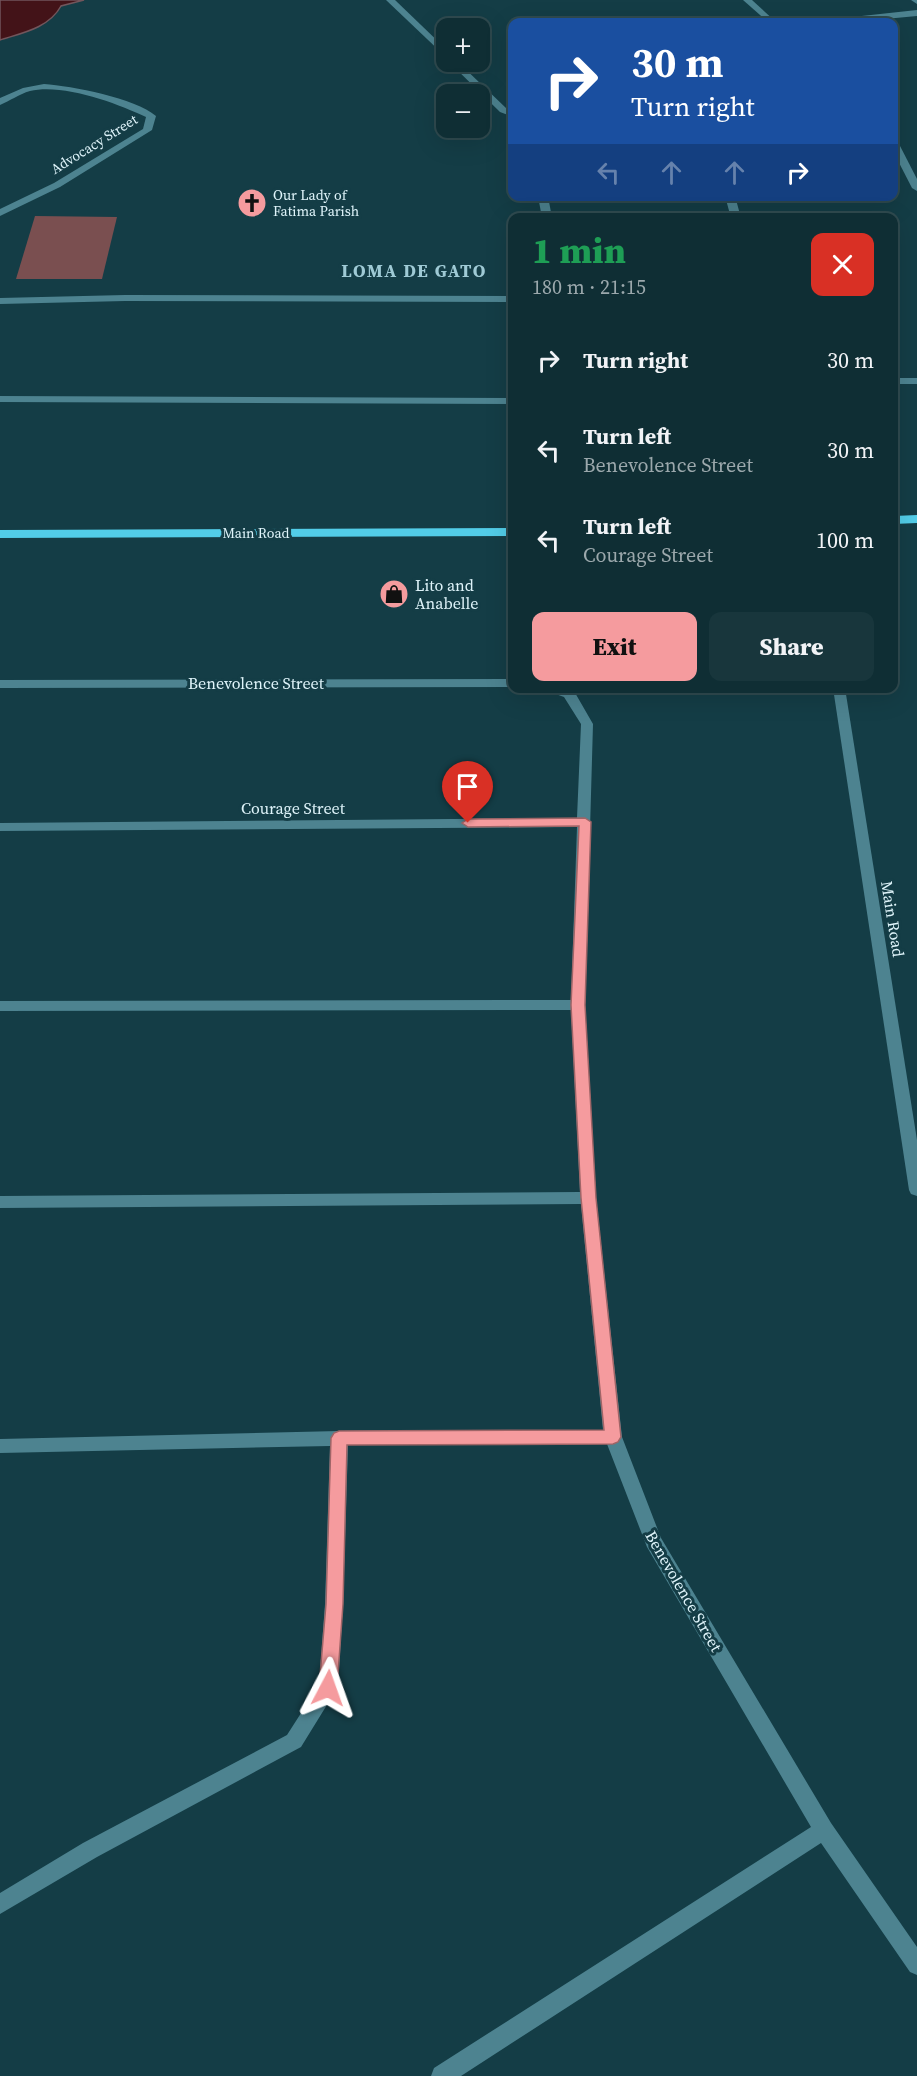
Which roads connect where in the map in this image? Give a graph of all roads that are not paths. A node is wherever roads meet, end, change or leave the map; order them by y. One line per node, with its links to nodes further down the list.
1 (390, 0): 6 (street)
2 (747, 0): 4 (street)
3 (917, 13): 5 (street)
4 (767, 18)
5 (871, 18)
6 (436, 45)
7 (463, 72): 9 (street)
8 (0, 102): 12 (street, Advocacy Street)
9 (508, 112)
10 (898, 152): 11 (street)
11 (917, 188)
12 (0, 213)
13 (508, 299): 14 (street)
14 (0, 301)
15 (898, 381): 16 (street)
16 (917, 381)
17 (0, 399): 18 (street)
18 (508, 401)
19 (917, 519): 20 (main road)
20 (898, 520)
21 (508, 532): 22 (main road, Main Road)
22 (0, 534)
23 (508, 683): 24 (street, Benevolence Street)
24 (0, 684)
25 (565, 693): 27 (street, Benevolence Street)
26 (840, 693): 31 (street, Main Road)
27 (585, 822): 28 (street, Courage Street); 29 (street, Benevolence Street)
28 (0, 827)
29 (578, 1005): 30 (street); 32 (street, Benevolence Street)
30 (0, 1006)
31 (917, 1190)
32 (588, 1198): 33 (street); 34 (street, Benevolence Street)
33 (0, 1202)
34 (613, 1437): 35 (street); 37 (street, Benevolence Street)
35 (339, 1438): 36 (street); 38 (street)
36 (0, 1446)
37 (824, 1830): 39 (street, Benevolence Street); 40 (street)
38 (0, 1904)
39 (917, 1965)
40 (442, 2076)

